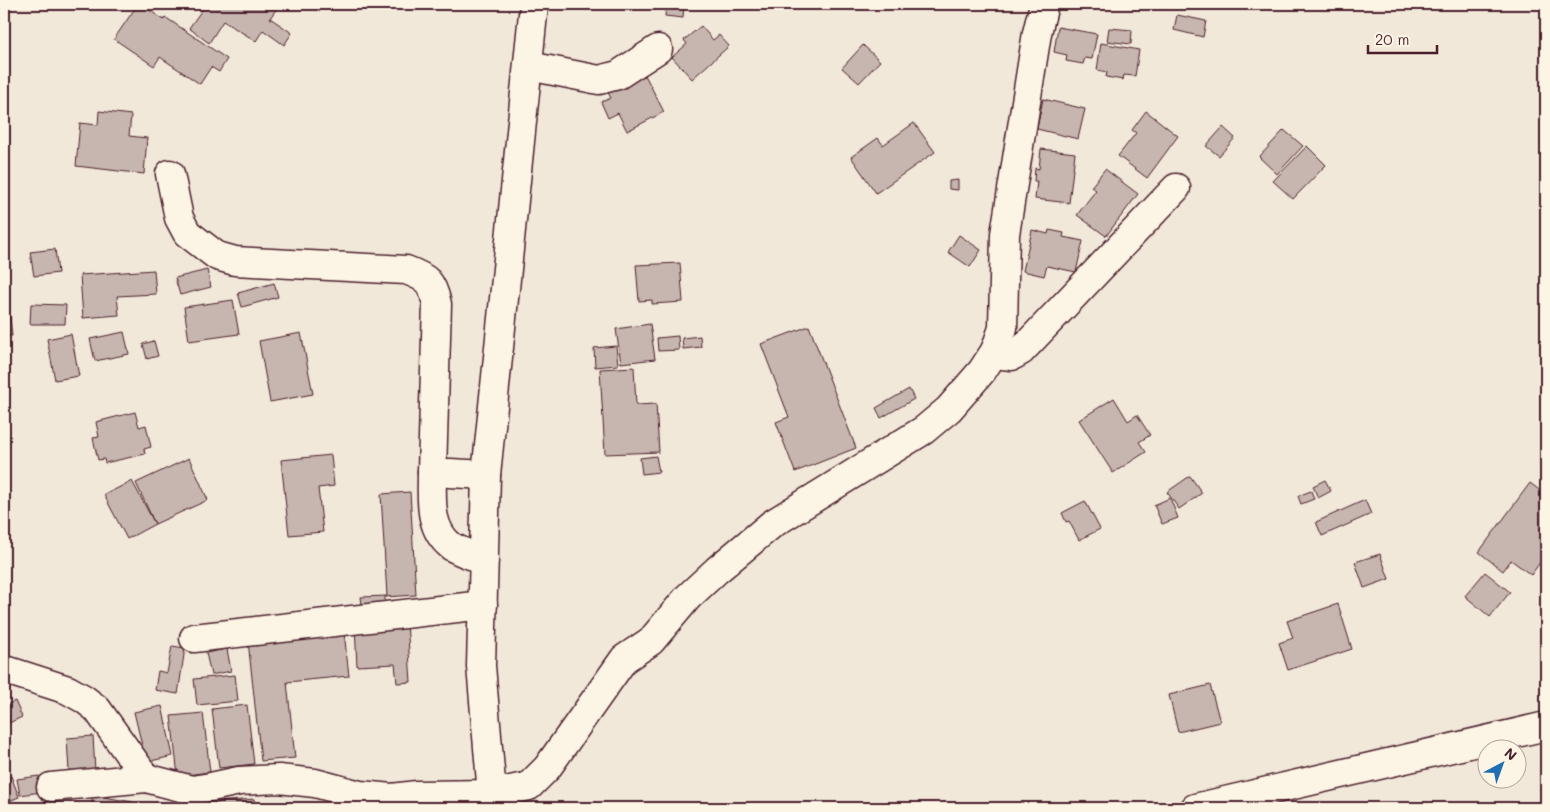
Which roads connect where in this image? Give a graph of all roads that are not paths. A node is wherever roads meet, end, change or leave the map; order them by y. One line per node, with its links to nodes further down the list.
1 (534, 4): 4 (street)
2 (1044, 4): 7 (street)
3 (658, 49): 4 (street)
4 (528, 66): 9 (street)
5 (170, 174): 8 (street)
6 (1176, 188): 7 (street)
7 (995, 351): 17 (street)
8 (432, 472): 9 (street); 10 (street)
9 (486, 475): 10 (street)
10 (484, 560): 11 (street)
11 (482, 605): 12 (street); 17 (street)
12 (194, 638)
13 (9, 671): 15 (street)
14 (1546, 726): 18 (street)
15 (146, 778): 16 (street); 17 (street)
16 (51, 787)
17 (494, 801)
18 (1196, 808)

